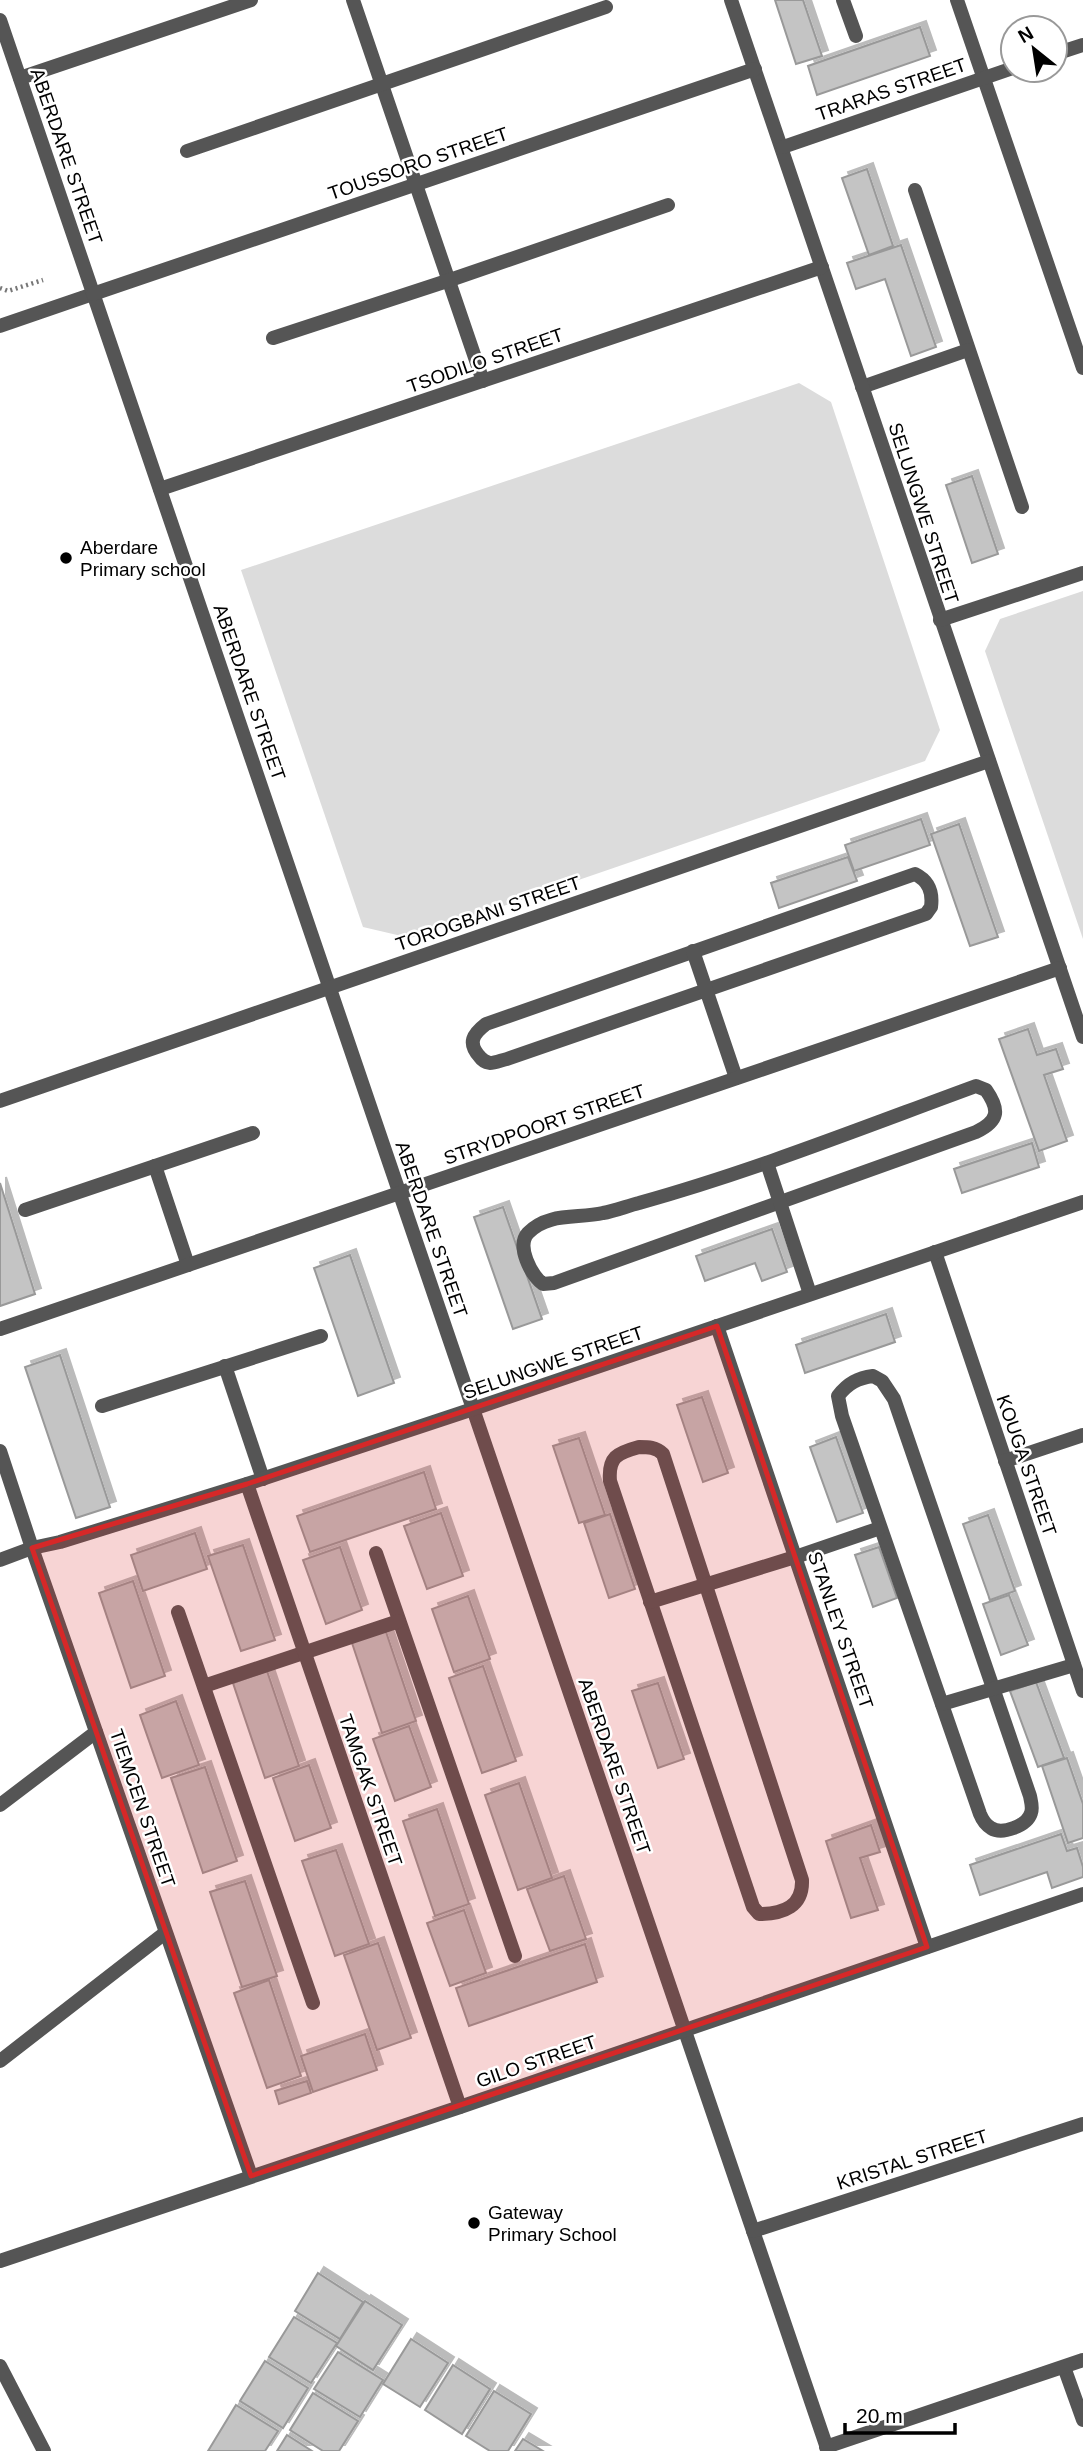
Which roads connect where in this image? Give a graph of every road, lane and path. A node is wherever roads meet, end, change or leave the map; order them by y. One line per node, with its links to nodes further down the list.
1 (353, 0): 13 (street)
2 (731, 0): 9 (street, SELUNGWE STREET)
3 (843, 0): 8 (street)
4 (957, 0): 11 (street)
5 (246, 1): 12 (street)
6 (606, 7): 13 (street)
7 (0, 20): 12 (street, ABERDARE STREET)
8 (856, 36)
9 (755, 69): 14 (street, SELUNGWE STREET); 16 (street, TOUSSORO STREET)
10 (999, 72): 11 (street, TRARAS STREET)
11 (983, 77): 14 (street, TRARAS STREET); 27 (street)
12 (20, 78): 23 (street, ABERDARE STREET)
13 (381, 82): 15 (street); 16 (street)
14 (782, 147): 19 (street, SELUNGWE STREET)
15 (187, 151)
16 (416, 184): 21 (street); 23 (street, TOUSSORO STREET)
17 (915, 190): 26 (street)
18 (668, 205): 21 (street)
19 (822, 267): 28 (street, TSODILO STREET); 29 (street, SELUNGWE STREET)
20 (43, 280): 22 (path)
21 (450, 280): 25 (street); 28 (street)
22 (0, 288)
23 (93, 294): 24 (street, TOUSSORO STREET); 30 (street, ABERDARE STREET)
24 (0, 326)
25 (273, 338)
26 (968, 350): 29 (street); 31 (street)
27 (1083, 368)
28 (483, 381): 30 (street, TSODILO STREET)
29 (862, 387): 33 (street, SELUNGWE STREET)
30 (160, 489): 37 (street, ABERDARE STREET)
31 (1022, 507)
32 (1083, 573): 33 (street)
33 (940, 620): 34 (street, SELUNGWE STREET)
34 (989, 761): 36 (street, SELUNGWE STREET); 37 (street, TOROGBANI STREET)
35 (693, 951): 38 (street); 38 (street); 38 (street)
36 (1060, 968): 39 (street, SELUNGWE STREET); 40 (street, STRYDPOORT STREET)
37 (330, 988): 41 (street, TOROGBANI STREET); 45 (street, ABERDARE STREET)
38 (707, 992): 40 (street)
39 (1083, 1037)
40 (736, 1078): 45 (street, STRYDPOORT STREET)
41 (0, 1101)
42 (253, 1133): 44 (street)
43 (767, 1163): 47 (street); 47 (street); 47 (street)
44 (155, 1166): 48 (street); 50 (street)
45 (400, 1194): 50 (street, STRYDPOORT STREET); 57 (street, ABERDARE STREET)
46 (1083, 1202): 49 (street, SELUNGWE STREET)
47 (780, 1203): 51 (street)
48 (25, 1210)
49 (935, 1252): 51 (street, SELUNGWE STREET); 60 (street, KOUGA STREET)
50 (188, 1265): 53 (street, STRYDPOORT STREET)
51 (810, 1294): 52 (street, SELUNGWE STREET)
52 (717, 1326): 57 (street, SELUNGWE STREET); 66 (street, STANLEY STREET)
53 (0, 1329)
54 (321, 1336): 55 (street)
55 (225, 1366): 56 (street); 61 (street)
56 (102, 1406)
57 (473, 1409): 61 (street, SELUNGWE STREET); 85 (street, ABERDARE STREET)
58 (1083, 1435): 60 (street)
59 (0, 1451): 64 (street, TIEMCEN STREET)
60 (1005, 1461): 73 (street, KOUGA STREET)
61 (263, 1479): 62 (street, SELUNGWE STREET)
62 (247, 1484): 64 (street, SELUNGWE STREET); 72 (street, TAMGAK STREET)
63 (880, 1528): 66 (street); 75 (street); 77 (street)
64 (32, 1548): 67 (street, SELUNGWE STREET); 78 (street, TIEMCEN STREET)
65 (376, 1553): 71 (street)
66 (795, 1557): 68 (street); 82 (street, STANLEY STREET)
67 (0, 1560)
68 (706, 1585): 69 (street); 69 (street); 69 (street)
69 (650, 1602)
70 (178, 1612): 74 (street)
71 (399, 1620): 72 (street); 83 (street)
72 (304, 1652): 74 (street); 87 (street, TAMGAK STREET)
73 (1079, 1663): 75 (street); 76 (street, KOUGA STREET)
74 (204, 1686): 84 (street)
75 (993, 1689): 77 (street); 77 (street)
76 (1083, 1691)
77 (942, 1703)
78 (96, 1732): 79 (street); 81 (street, TIEMCEN STREET)
79 (0, 1805)
80 (1083, 1894): 82 (street, GILO STREET)
81 (166, 1933): 86 (street); 89 (street, TIEMCEN STREET)
82 (928, 1947): 85 (street, GILO STREET)
83 (515, 1956)
84 (313, 2003)
85 (684, 2030): 87 (street, GILO STREET); 90 (street, ABERDARE STREET)
86 (0, 2061)
87 (460, 2107): 89 (street, GILO STREET)
88 (1083, 2124): 90 (street, KRISTAL STREET)
89 (251, 2176): 91 (street, GILO STREET)
90 (753, 2231): 96 (street, ABERDARE STREET)
91 (0, 2262)
92 (1083, 2360): 94 (street)
93 (0, 2366): 97 (street)
94 (1063, 2367): 95 (street); 96 (street)
95 (1083, 2420)
96 (827, 2449)
97 (44, 2451)

